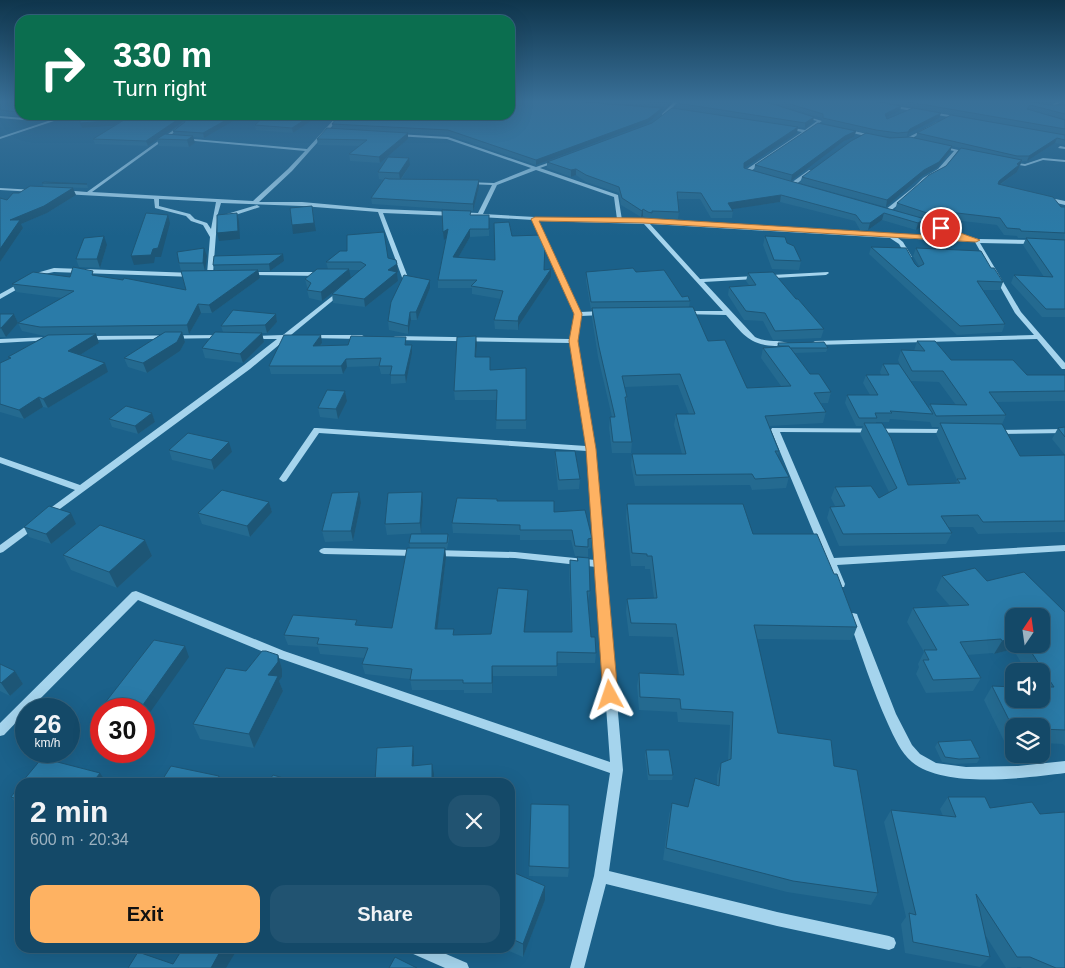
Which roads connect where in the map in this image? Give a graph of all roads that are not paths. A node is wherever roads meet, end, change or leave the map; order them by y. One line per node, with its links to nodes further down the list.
1 (154, 146): 25 (street)
2 (263, 146): 7 (street)
3 (311, 146): 7 (street)
4 (471, 146): 13 (street)
5 (783, 146): 15 (street)
6 (938, 146): 8 (street)
7 (308, 150): 30 (street)
8 (957, 151): 9 (street); 35 (street)
9 (973, 154)
10 (560, 159): 13 (street)
11 (1065, 161): 12 (street)
12 (1005, 162)
13 (533, 168): 18 (street); 41 (street)
14 (815, 168): 19 (street)
15 (755, 174)
16 (783, 182): 19 (street)
17 (457, 183): 18 (street)
18 (495, 184): 37 (street)
19 (793, 184): 20 (street)
20 (801, 187)
21 (0, 189): 22 (street)
22 (11, 190): 23 (street); 26 (street)
23 (41, 191)
24 (60, 192): 25 (street)
25 (89, 192): 27 (street)
26 (0, 194)
27 (156, 197): 29 (street); 44 (street)
28 (1037, 197): 31 (street)
29 (219, 201): 30 (street); 40 (street)
30 (254, 203): 32 (street)
31 (1065, 203)
32 (302, 204): 34 (street); 40 (street)
33 (878, 209): 35 (street)
34 (380, 211): 37 (street); 53 (street)
35 (887, 211): 36 (street)
36 (896, 214)
37 (480, 215): 39 (street)
38 (905, 217): 45 (street)
39 (535, 219): 41 (street); 60 (street)
40 (214, 220): 44 (street)
41 (620, 220): 42 (street)
42 (643, 220): 43 (street); 54 (street)
43 (890, 235): 45 (street); 47 (street)
44 (213, 237): 49 (street)
45 (976, 240): 46 (street); 66 (street)
46 (1047, 243)
47 (913, 264)
48 (826, 273): 54 (street)
49 (210, 274): 50 (street); 56 (street)
50 (220, 274)
51 (237, 274): 52 (street)
52 (332, 274)
53 (406, 280)
54 (698, 281): 59 (street)
55 (346, 287): 63 (street)
56 (0, 297)
57 (607, 313): 60 (street)
58 (674, 313): 59 (street)
59 (728, 313): 71 (street)
60 (578, 314): 70 (street)
61 (228, 337): 67 (street)
62 (248, 337): 63 (street)
63 (286, 337): 64 (street); 80 (street)
64 (366, 337)
65 (386, 337): 70 (street)
66 (1038, 337): 72 (street); 73 (street)
67 (76, 338)
68 (57, 339): 69 (street)
69 (0, 341)
70 (573, 341): 77 (street)
71 (794, 344)
72 (804, 344)
73 (1065, 367)
74 (1065, 431): 76 (street)
75 (959, 432): 84 (street)
76 (988, 432)
77 (591, 449): 79 (street); 85 (street)
78 (0, 460): 80 (street)
79 (283, 479)
80 (82, 489): 82 (street)
81 (1065, 548): 84 (street)
82 (0, 550)
83 (324, 551): 85 (street)
84 (831, 562): 87 (street)
85 (600, 564): 88 (street)
86 (0, 731): 88 (street)
87 (1065, 767)
88 (617, 770): 89 (street)
89 (601, 876): 90 (street); 93 (street)
90 (889, 943)
91 (428, 953): 92 (street)
92 (462, 968)
93 (577, 968)

